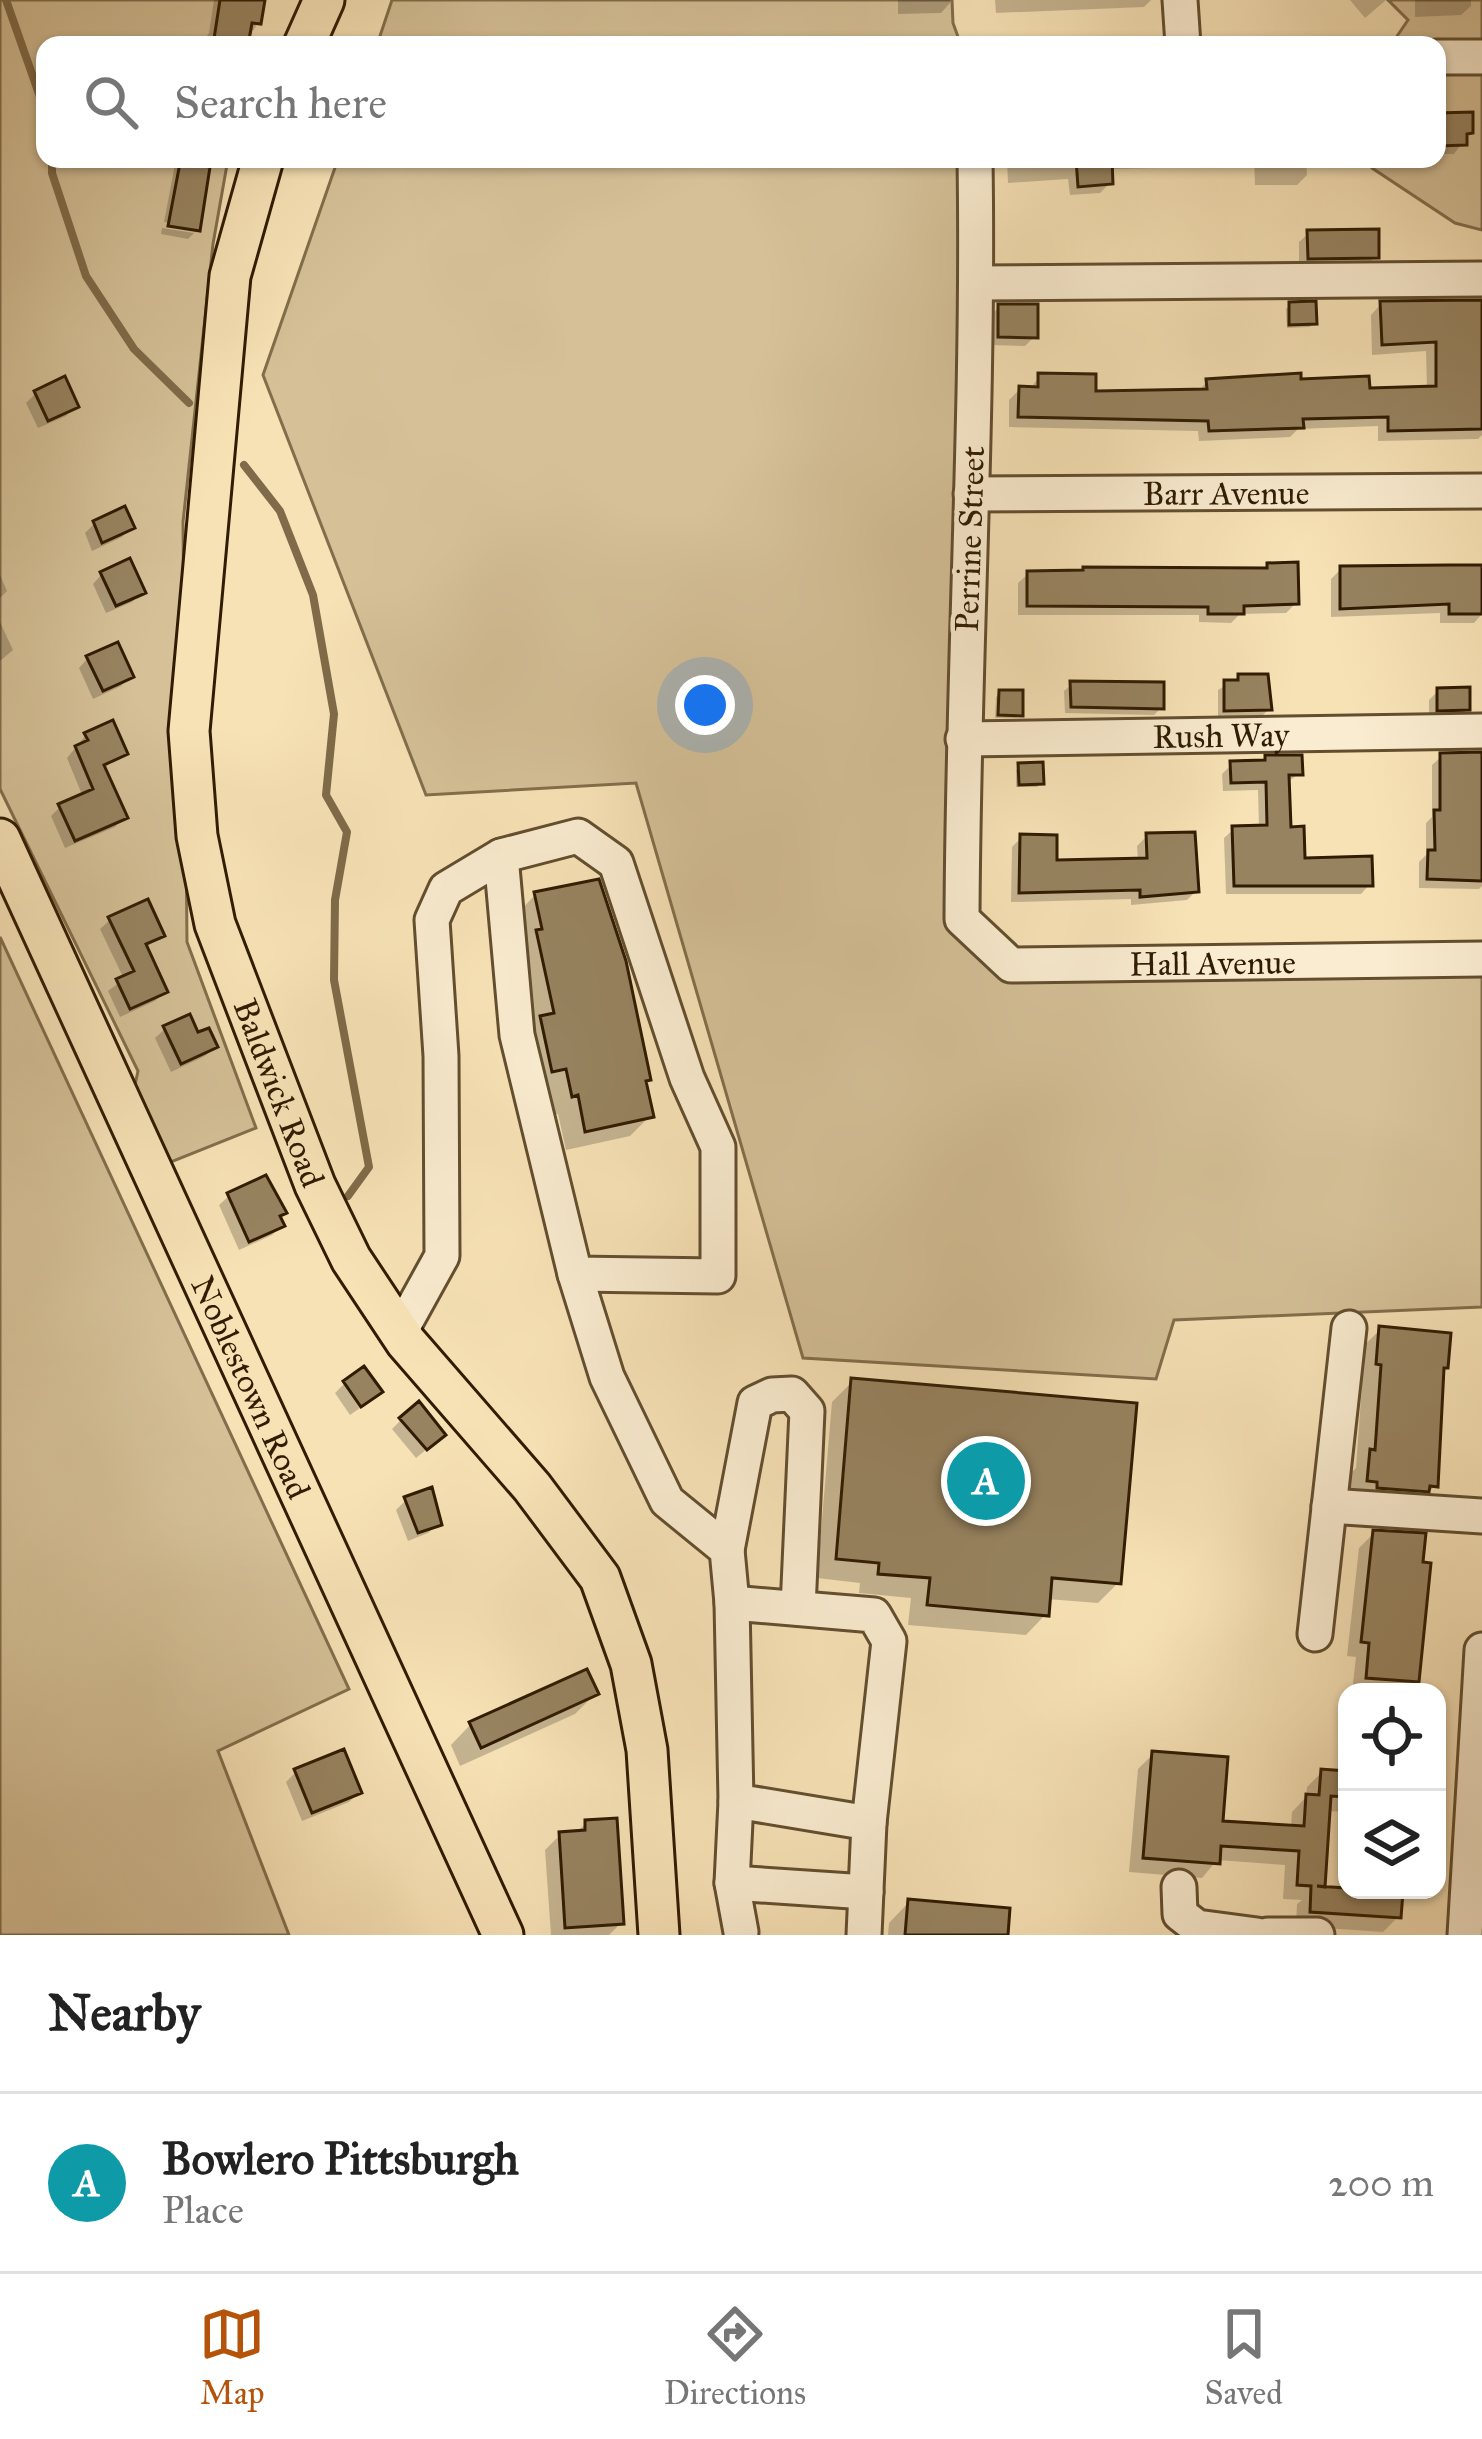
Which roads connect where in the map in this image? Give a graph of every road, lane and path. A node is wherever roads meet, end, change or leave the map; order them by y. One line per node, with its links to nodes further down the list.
1 (324, 0): 3 (main road)
2 (1180, 0): 4 (street)
3 (308, 36)
4 (1182, 36)
5 (1446, 57): 6 (street)
6 (1482, 57)
7 (260, 168): 21 (main road, Baldwick Road)
8 (975, 168): 10 (street, Perrine Street)
9 (1482, 279): 10 (street)
10 (977, 283): 12 (street, Perrine Street)
11 (1482, 491): 12 (street, Barr Avenue)
12 (971, 494): 14 (street, Perrine Street)
13 (1482, 731): 14 (street, Rush Way)
14 (963, 740): 17 (street, Perrine Street)
15 (0, 839): 36 (main road, Noblestown Road)
16 (501, 856): 19 (street); 19 (street); 21 (street)
17 (962, 919): 18 (street, Hall Avenue)
18 (1482, 959)
19 (575, 1274): 24 (street)
20 (1349, 1328): 22 (street)
21 (400, 1332): 37 (main road, Baldwick Road)
22 (1329, 1506): 23 (street); 27 (street)
23 (1482, 1516)
24 (727, 1550): 25 (street); 26 (street)
25 (732, 1603): 26 (street); 30 (street)
26 (798, 1608): 31 (street)
27 (1315, 1634)
28 (1482, 1650): 29 (street)
29 (1480, 1718): 42 (street)
30 (736, 1801): 31 (street); 32 (street)
31 (869, 1823): 34 (street)
32 (732, 1883): 34 (street); 35 (street)
33 (1179, 1887): 39 (street)
34 (866, 1892): 38 (street)
35 (751, 1934)
36 (503, 1935)
37 (659, 1935)
38 (864, 1935)
39 (1257, 1935)
40 (1268, 1935): 41 (street)
41 (1317, 1935)
42 (1465, 1935)

